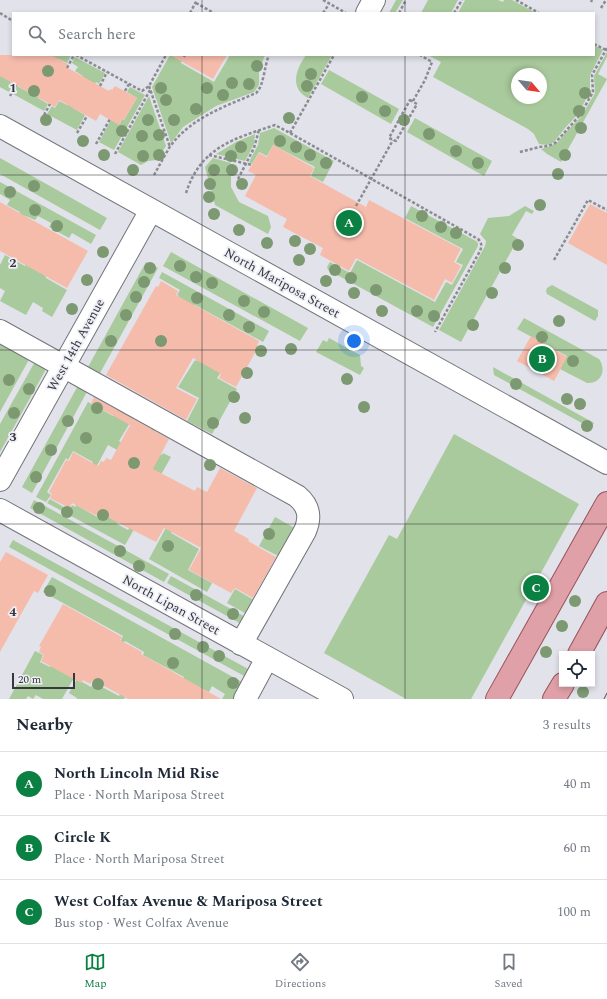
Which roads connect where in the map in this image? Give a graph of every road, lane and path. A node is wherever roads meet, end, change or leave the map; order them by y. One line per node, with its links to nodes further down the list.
1 (323, 0): 8 (path)
2 (374, 0): 14 (street)
3 (406, 0): 15 (path)
4 (462, 0): 16 (path)
5 (516, 0): 17 (path)
6 (606, 0): 9 (path)
7 (196, 1): 10 (path); 11 (path)
8 (329, 4): 12 (path); 13 (path)
9 (601, 8)
10 (191, 12)
11 (212, 12)
12 (324, 12)
13 (344, 12)
14 (368, 12)
15 (400, 12)
16 (455, 12)
17 (537, 12)
18 (0, 14): 19 (path)
19 (12, 20)
20 (595, 44): 21 (path)
21 (606, 49): 49 (path)
22 (74, 56): 28 (path)
23 (77, 56): 29 (path)
24 (165, 56): 33 (path)
25 (268, 56): 48 (path)
26 (333, 56): 45 (path)
27 (422, 56): 37 (path)
28 (67, 68)
29 (107, 72): 30 (path); 32 (path)
30 (129, 84): 33 (path); 35 (path)
31 (16, 85): 36 (path)
32 (100, 86)
33 (149, 86): 34 (path)
34 (150, 90): 48 (path); 50 (path)
35 (125, 91)
36 (10, 96)
37 (413, 101): 46 (path); 46 (path)
38 (50, 104): 39 (path)
39 (44, 115)
40 (87, 116): 44 (path)
41 (110, 119): 47 (path)
42 (0, 126): 59 (street, North Mariposa Street)
43 (258, 130): 45 (path); 51 (path); 52 (path)
44 (77, 133)
45 (290, 133): 55 (path)
46 (393, 140): 55 (path)
47 (96, 144)
48 (170, 147): 54 (path)
49 (520, 152)
50 (115, 154)
51 (209, 155): 52 (path); 57 (path)
52 (246, 163): 53 (path); 56 (path)
53 (252, 165)
54 (154, 175)
55 (370, 178): 58 (path); 63 (path)
56 (238, 179)
57 (186, 193)
58 (356, 206)
59 (151, 210): 64 (street, West 14th Avenue); 65 (street, North Mariposa Street)
60 (607, 210): 61 (path)
61 (554, 260)
62 (0, 331): 64 (street)
63 (435, 332)
64 (64, 367): 66 (street, West 14th Avenue); 70 (street)
65 (607, 463)
66 (0, 480)
67 (607, 503): 76 (main road)
68 (0, 510): 70 (street, North Lipan Street)
69 (607, 603): 71 (main road)
70 (241, 644): 72 (street, North Lipan Street)
71 (581, 651)
72 (267, 658): 74 (street); 75 (street, North Lipan Street)
73 (561, 687): 77 (main road)
74 (245, 699)
75 (342, 699)
76 (497, 699)
77 (554, 699)

